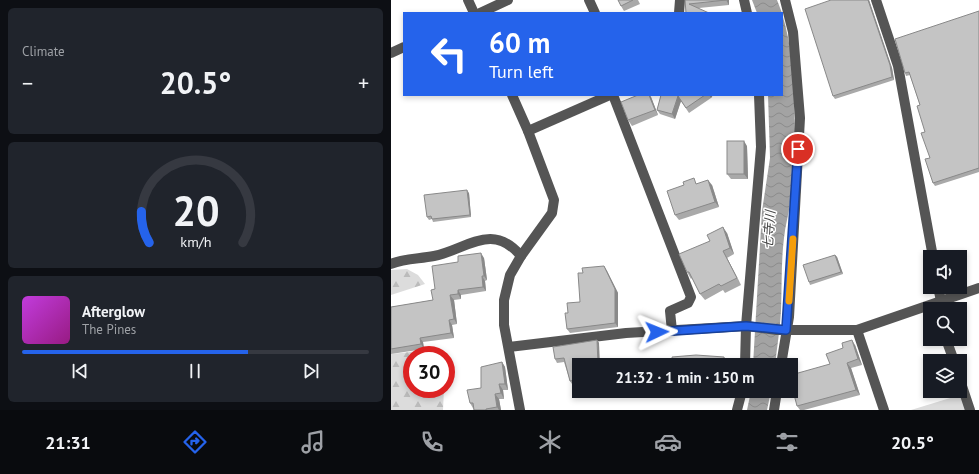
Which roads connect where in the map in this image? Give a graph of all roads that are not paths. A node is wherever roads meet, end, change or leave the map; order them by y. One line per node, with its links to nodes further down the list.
1 (468, 0): 8 (street)
2 (507, 0): 9 (street)
3 (589, 0): 10 (street)
4 (680, 0): 11 (street)
5 (744, 0): 12 (street)
6 (785, 0): 27 (street)
7 (876, 0): 20 (street)
8 (474, 12)
9 (482, 12)
10 (595, 12)
11 (679, 12)
12 (747, 12)
13 (403, 47): 14 (street)
14 (391, 53)
15 (512, 96): 19 (street)
16 (608, 96): 19 (street)
17 (613, 96): 29 (street)
18 (759, 96): 26 (street)
19 (528, 131): 21 (street)
20 (932, 250)
21 (521, 256): 22 (street); 30 (street)
22 (391, 264)
23 (979, 288): 24 (street)
24 (944, 302)
25 (923, 309): 28 (street)
26 (750, 327): 27 (street); 29 (street); 31 (street)
27 (782, 330): 28 (street); 32 (street)
28 (857, 330): 39 (street)
29 (673, 331): 30 (street)
30 (509, 347): 36 (street)
31 (746, 358)
32 (781, 358)
33 (740, 398): 37 (street)
34 (776, 398): 38 (street)
35 (966, 398): 40 (street)
36 (520, 410)
37 (737, 410)
38 (774, 410)
39 (884, 410)
40 (970, 410)

